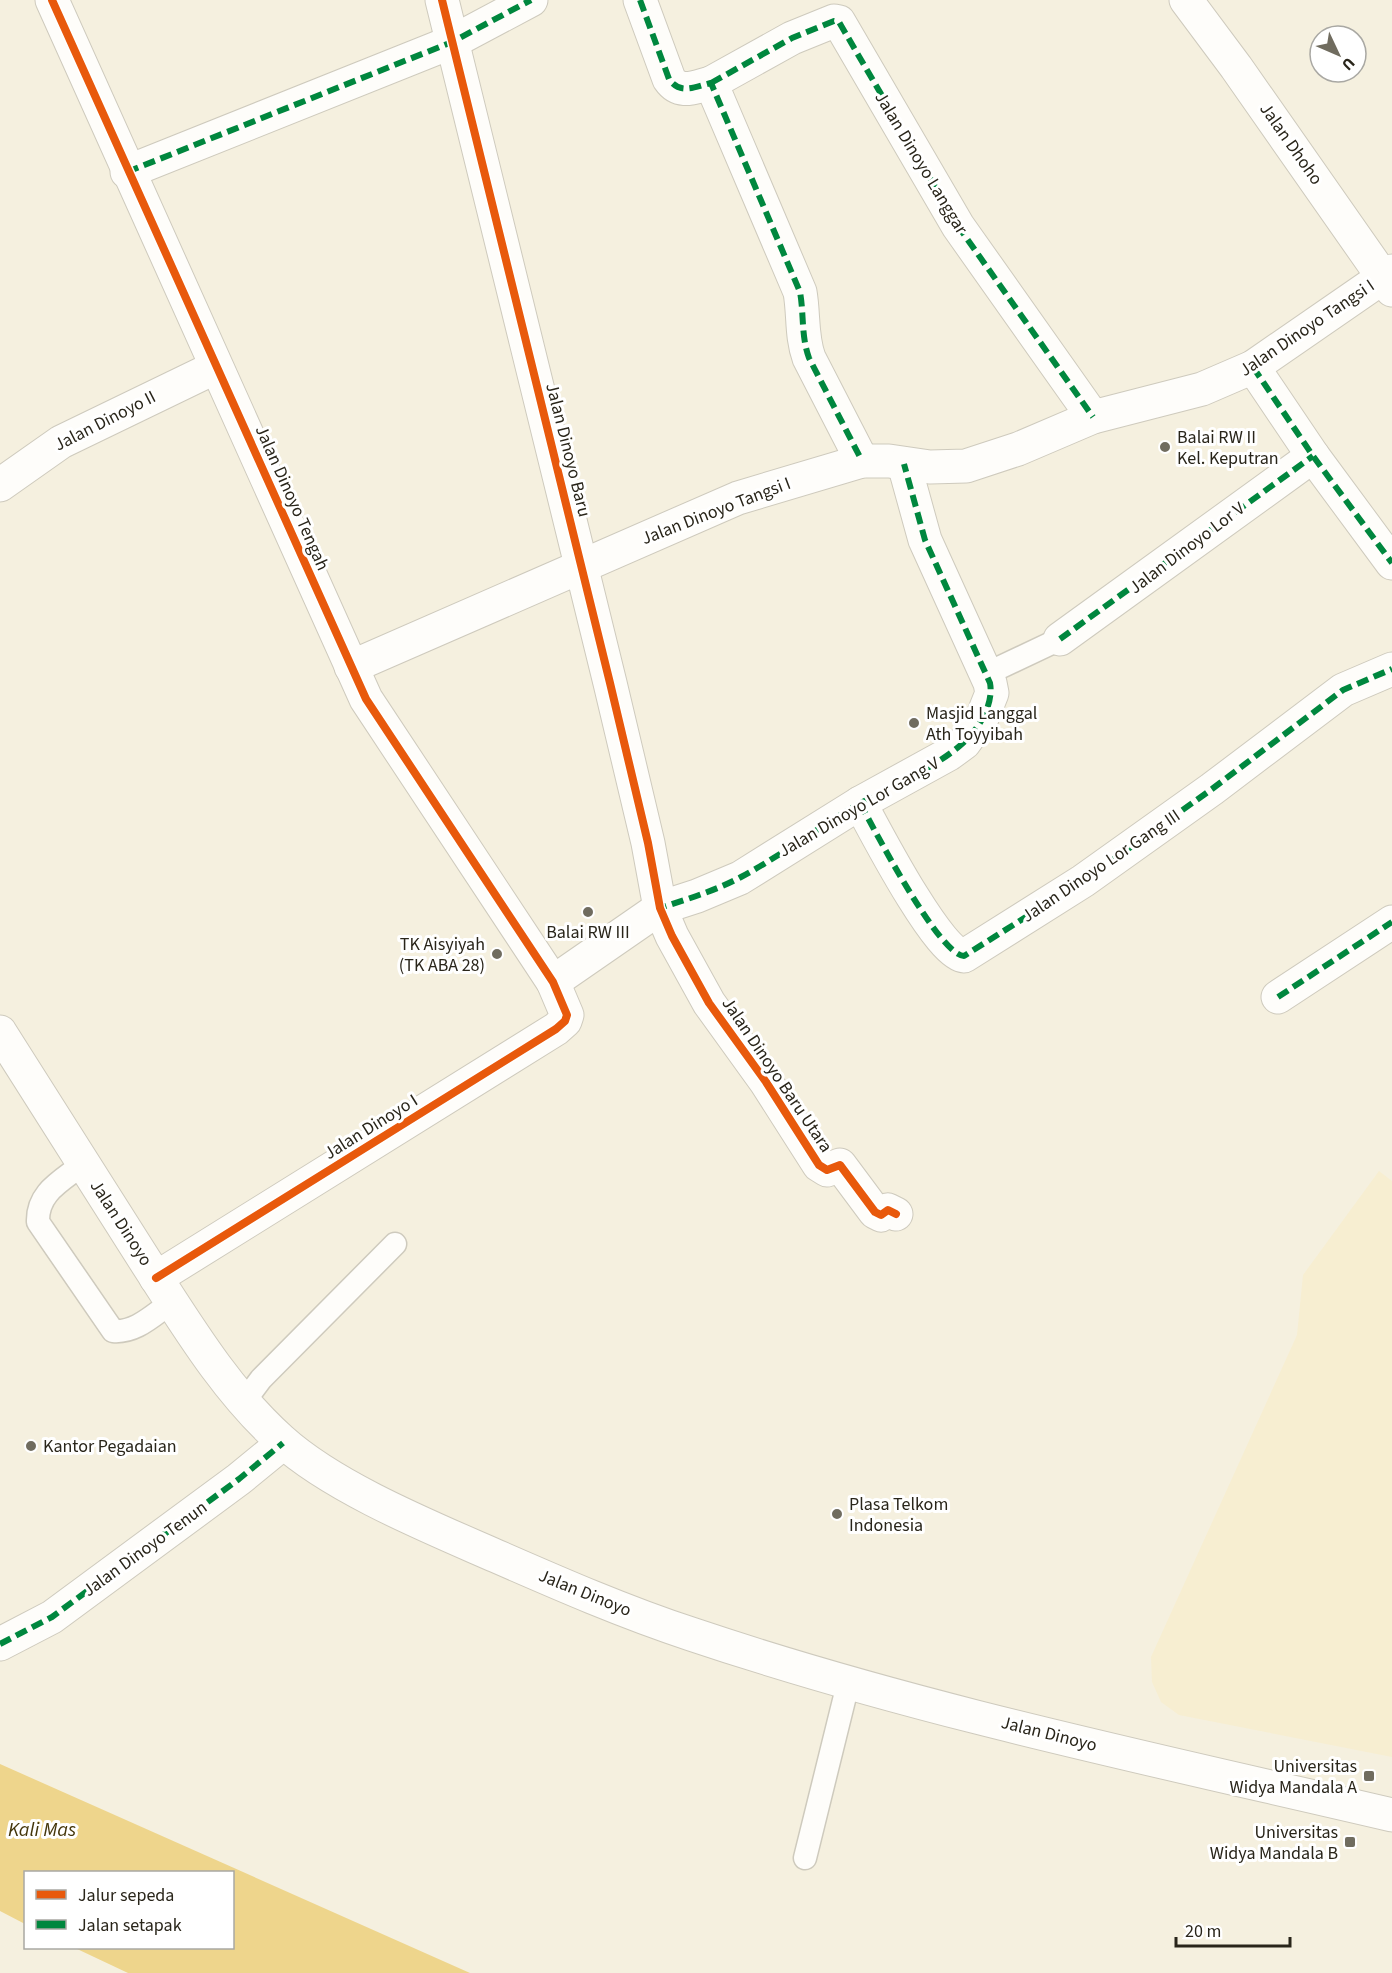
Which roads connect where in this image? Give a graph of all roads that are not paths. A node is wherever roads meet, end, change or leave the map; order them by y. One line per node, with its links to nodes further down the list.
1 (52, 0): 8 (street, Jalan Dinoyo Tengah)
2 (442, 0): 6 (street, Jalan Dinoyo Baru)
3 (531, 0): 6 (street)
4 (639, 0): 7 (street)
5 (1186, 0): 9 (street, Jalan Dhoho)
6 (452, 42): 8 (street); 18 (street, Jalan Dinoyo Baru)
7 (711, 83): 12 (street, Jalan Dinoyo Langgar); 14 (street)
8 (127, 172): 10 (street, Jalan Dinoyo Tengah)
9 (1389, 280): 11 (street, Jalan Dinoyo Tangsi I)
10 (216, 366): 16 (street, Jalan Dinoyo II); 20 (street, Jalan Dinoyo Tengah)
11 (1253, 367): 12 (street, Jalan Dinoyo Tangsi I); 13 (street)
12 (1092, 417): 15 (street, Jalan Dinoyo Tangsi I)
13 (1313, 456): 17 (street); 19 (street, Jalan Dinoyo Lor V)
14 (862, 461): 15 (street, Jalan Dinoyo Tangsi I); 18 (street, Jalan Dinoyo Tangsi I)
15 (904, 464): 22 (street, Jalan Dinoyo Lor Gang V)
16 (0, 485)
17 (1392, 563)
18 (582, 565): 20 (street, Jalan Dinoyo Tangsi I); 24 (street, Jalan Dinoyo Baru)
19 (1060, 639): 22 (lane)
20 (351, 667): 26 (street, Jalan Dinoyo Tengah)
21 (1392, 669): 23 (street, Jalan Dinoyo Lor Gang III)
22 (986, 675): 23 (street, Jalan Dinoyo Lor Gang V)
23 (860, 803): 24 (street, Jalan Dinoyo Lor Gang V)
24 (660, 908): 26 (street, Jalan Dinoyo Lor Gang V); 30 (street, Jalan Dinoyo Baru Utara)
25 (1392, 922): 27 (street)
26 (553, 982): 32 (street, Jalan Dinoyo I)
27 (1278, 998)
28 (0, 1032): 29 (street, Jalan Dinoyo)
29 (83, 1164): 32 (street, Jalan Dinoyo); 32 (lane)
30 (896, 1214)
31 (394, 1244): 33 (lane)
32 (164, 1290): 33 (street, Jalan Dinoyo)
33 (243, 1403): 34 (street, Jalan Dinoyo)
34 (283, 1443): 35 (street, Jalan Dinoyo Tenun); 36 (street, Jalan Dinoyo)
35 (0, 1644)
36 (848, 1684): 37 (street, Jalan Dinoyo); 38 (lane)
37 (1392, 1815)
38 (805, 1857)

